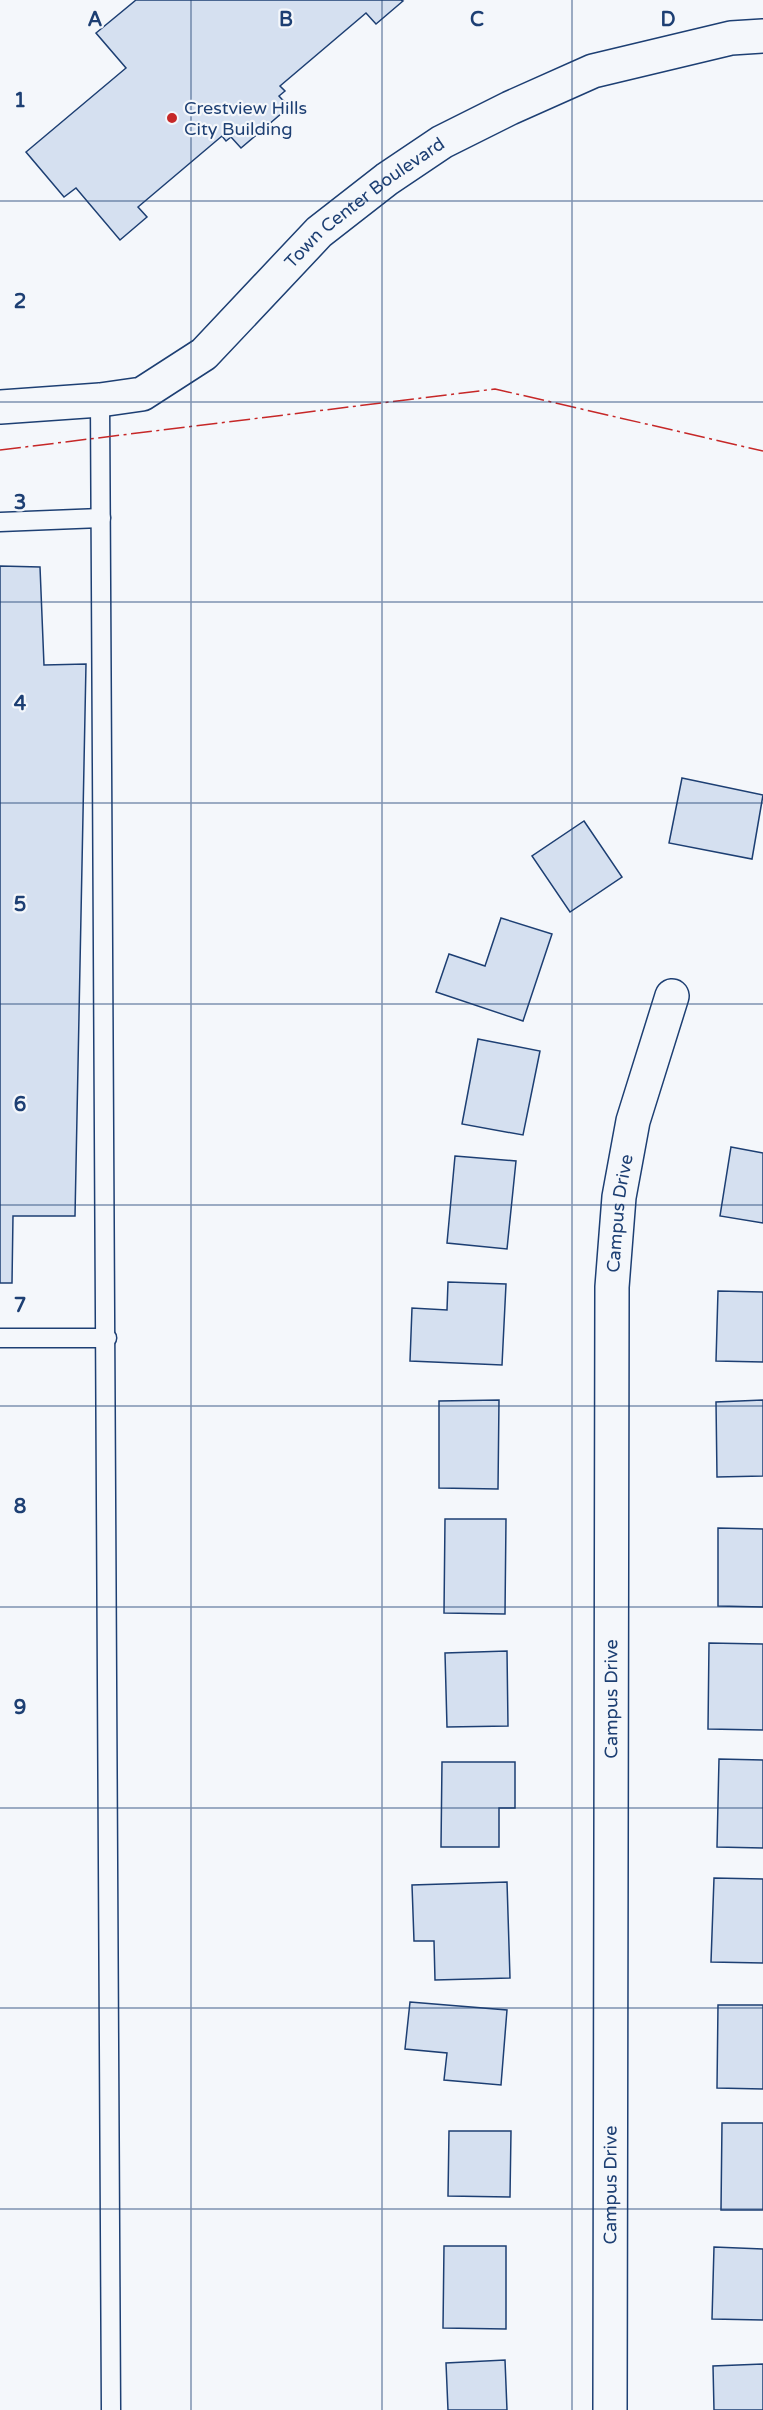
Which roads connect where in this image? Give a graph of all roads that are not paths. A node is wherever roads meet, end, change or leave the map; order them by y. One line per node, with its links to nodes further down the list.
1 (763, 36): 2 (street, Town Center Boulevard)
2 (100, 400): 3 (street, Town Center Boulevard); 4 (lane)
3 (0, 408)
4 (101, 518): 5 (lane); 8 (lane)
5 (0, 522)
6 (672, 996): 10 (street, Campus Drive)
7 (0, 1338): 8 (lane)
8 (107, 1338): 9 (lane)
9 (111, 2410)
10 (610, 2410)

